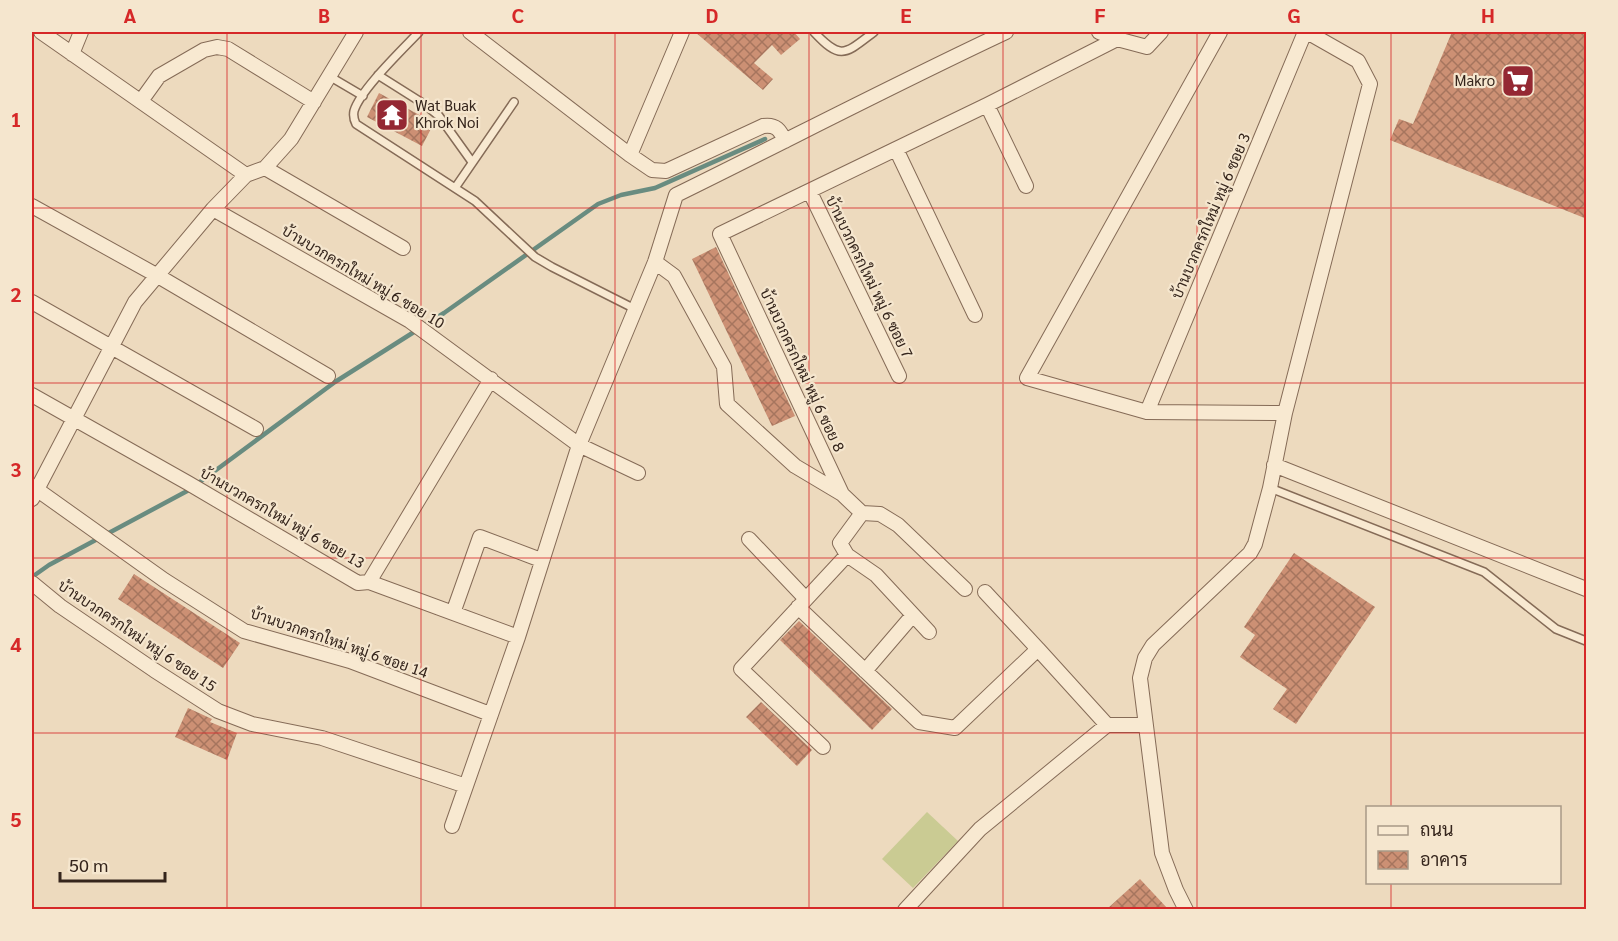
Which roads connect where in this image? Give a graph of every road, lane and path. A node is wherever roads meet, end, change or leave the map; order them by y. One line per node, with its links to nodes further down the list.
1 (41, 32): 15 (street)
2 (81, 32): 15 (street)
3 (356, 32): 17 (street)
4 (419, 32): 16 (lane)
5 (470, 32): 25 (street)
6 (682, 32): 25 (street)
7 (814, 32): 8 (lane)
8 (874, 32)
9 (1006, 32): 23 (street)
10 (1099, 32): 14 (street)
11 (1161, 32): 14 (street)
12 (1220, 32): 45 (street)
13 (1306, 32): 45 (street, บ้านบวกครกใหม่ หมู่ 6 ซอย 3); 46 (street)
14 (1117, 39): 22 (street)
15 (72, 54): 19 (street)
16 (378, 75): 18 (lane); 26 (lane)
17 (329, 76): 18 (lane); 20 (street)
18 (363, 96): 30 (lane)
19 (141, 101): 20 (street); 28 (street)
20 (314, 102): 27 (street)
21 (514, 102): 26 (lane)
22 (987, 105): 24 (street); 29 (street)
23 (785, 141): 25 (street); 35 (street)
24 (896, 149): 31 (street); 39 (street)
25 (630, 155)
26 (472, 162): 30 (lane)
27 (266, 168): 28 (street); 34 (street)
28 (246, 175): 33 (street)
29 (1026, 186)
30 (455, 188): 38 (lane)
31 (810, 192): 42 (street, บ้านบวกครกใหม่ หมู่ 6 ซอย 7); 54 (street, บ้านบวกครกใหม่ หมู่ 6 ซอย 8)
32 (32, 206): 36 (street)
33 (213, 209): 36 (street); 43 (street, บ้านบวกครกใหม่ หมู่ 6 ซอย 10)
34 (404, 248)
35 (655, 262): 38 (street); 54 (street)
36 (158, 276): 40 (street); 41 (street)
37 (32, 302): 40 (street)
38 (635, 309): 49 (street)
39 (975, 315)
40 (112, 346): 47 (street); 48 (street)
41 (328, 376)
42 (899, 376)
43 (491, 379): 49 (street, บ้านบวกครกใหม่ หมู่ 6 ซอย 10); 59 (street)
44 (32, 395): 47 (street, บ้านบวกครกใหม่ หมู่ 6 ซอย 13)
45 (1147, 412): 46 (street)
46 (1285, 413): 50 (street)
47 (74, 418): 53 (street); 59 (street, บ้านบวกครกใหม่ หมู่ 6 ซอย 13)
48 (256, 429)
49 (579, 445): 51 (street, บ้านบวกครกใหม่ หมู่ 6 ซอย 10); 58 (street)
50 (1274, 465): 52 (street); 62 (street)
51 (638, 473)
52 (1270, 488): 69 (lane); 74 (street)
53 (33, 491): 72 (street, บ้านบวกครกใหม่ หมู่ 6 ซอย 14)
54 (842, 494): 55 (street, บ้านบวกครกใหม่ หมู่ 6 ซอย 8)
55 (862, 513): 57 (street); 61 (street)
56 (749, 539): 64 (street)
57 (847, 555): 64 (street); 66 (street)
58 (541, 560): 65 (street); 68 (street)
59 (369, 582): 65 (street, บ้านบวกครกใหม่ หมู่ 6 ซอย 13)
60 (32, 584): 76 (street, บ้านบวกครกใหม่ หมู่ 6 ซอย 15)
61 (965, 589)
62 (1587, 590)
63 (985, 592): 70 (street)
64 (802, 603): 71 (street); 75 (street)
65 (453, 613): 68 (street, บ้านบวกครกใหม่ หมู่ 6 ซอย 13)
66 (913, 615): 67 (street); 71 (street)
67 (929, 632)
68 (518, 637): 72 (street)
69 (1587, 641)
70 (1038, 649): 71 (street); 73 (street)
71 (865, 671)
72 (490, 714): 76 (street)
73 (1107, 725): 74 (street); 78 (street)
74 (1145, 725): 79 (street)
75 (823, 747)
76 (466, 786): 77 (street)
77 (452, 826)
78 (906, 909)
79 (1186, 909)

